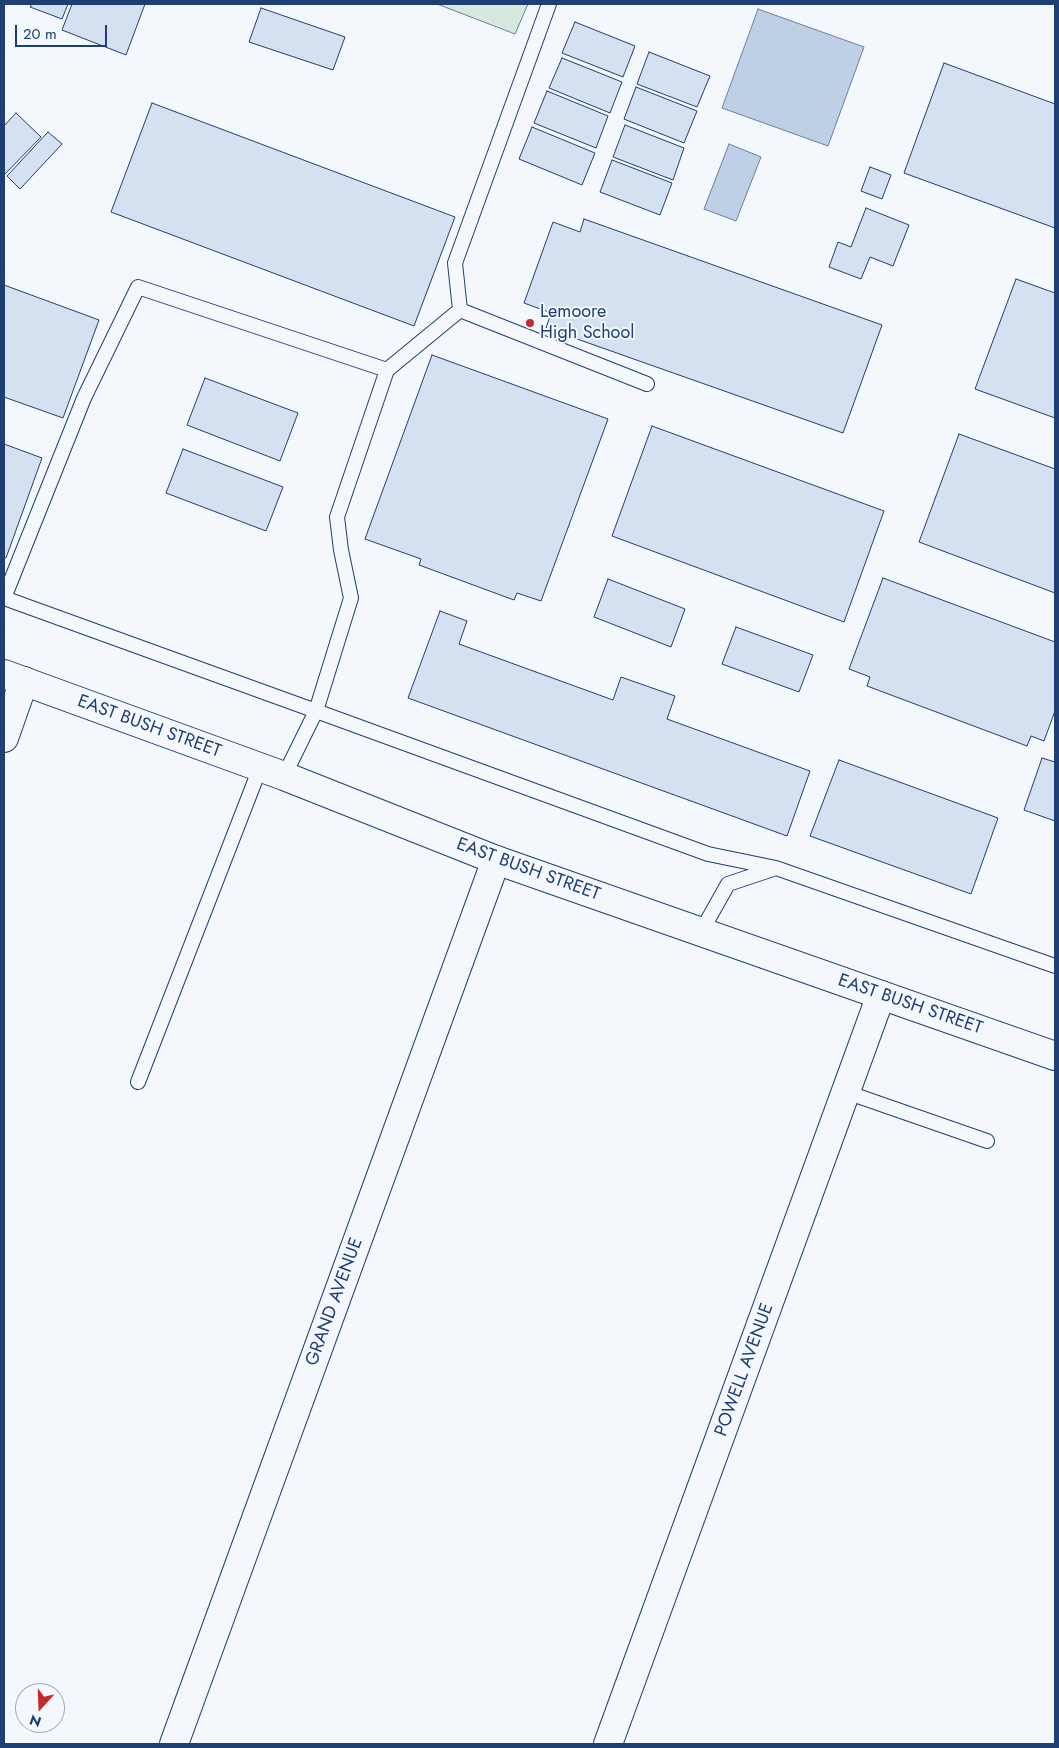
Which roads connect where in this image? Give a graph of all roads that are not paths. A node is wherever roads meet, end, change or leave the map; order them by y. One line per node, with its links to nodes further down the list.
1 (549, 4): 2 (lane)
2 (460, 310): 3 (lane); 4 (lane)
3 (387, 370): 6 (lane); 6 (lane)
4 (647, 384)
5 (14, 677): 7 (street); 8 (street, EAST BUSH STREET)
6 (316, 711): 8 (lane); 10 (lane)
7 (4, 738)
8 (272, 772): 9 (street, EAST BUSH STREET); 15 (lane)
9 (496, 860): 11 (street, EAST BUSH STREET); 18 (street, GRAND AVENUE)
10 (776, 868): 11 (lane); 12 (lane)
11 (701, 932): 13 (street, EAST BUSH STREET)
12 (1055, 966)
13 (881, 995): 14 (street, EAST BUSH STREET); 16 (street, POWELL AVENUE)
14 (1055, 1056)
15 (138, 1082)
16 (846, 1092): 17 (lane); 19 (street, POWELL AVENUE)
17 (986, 1141)
18 (174, 1744)
19 (608, 1744)

